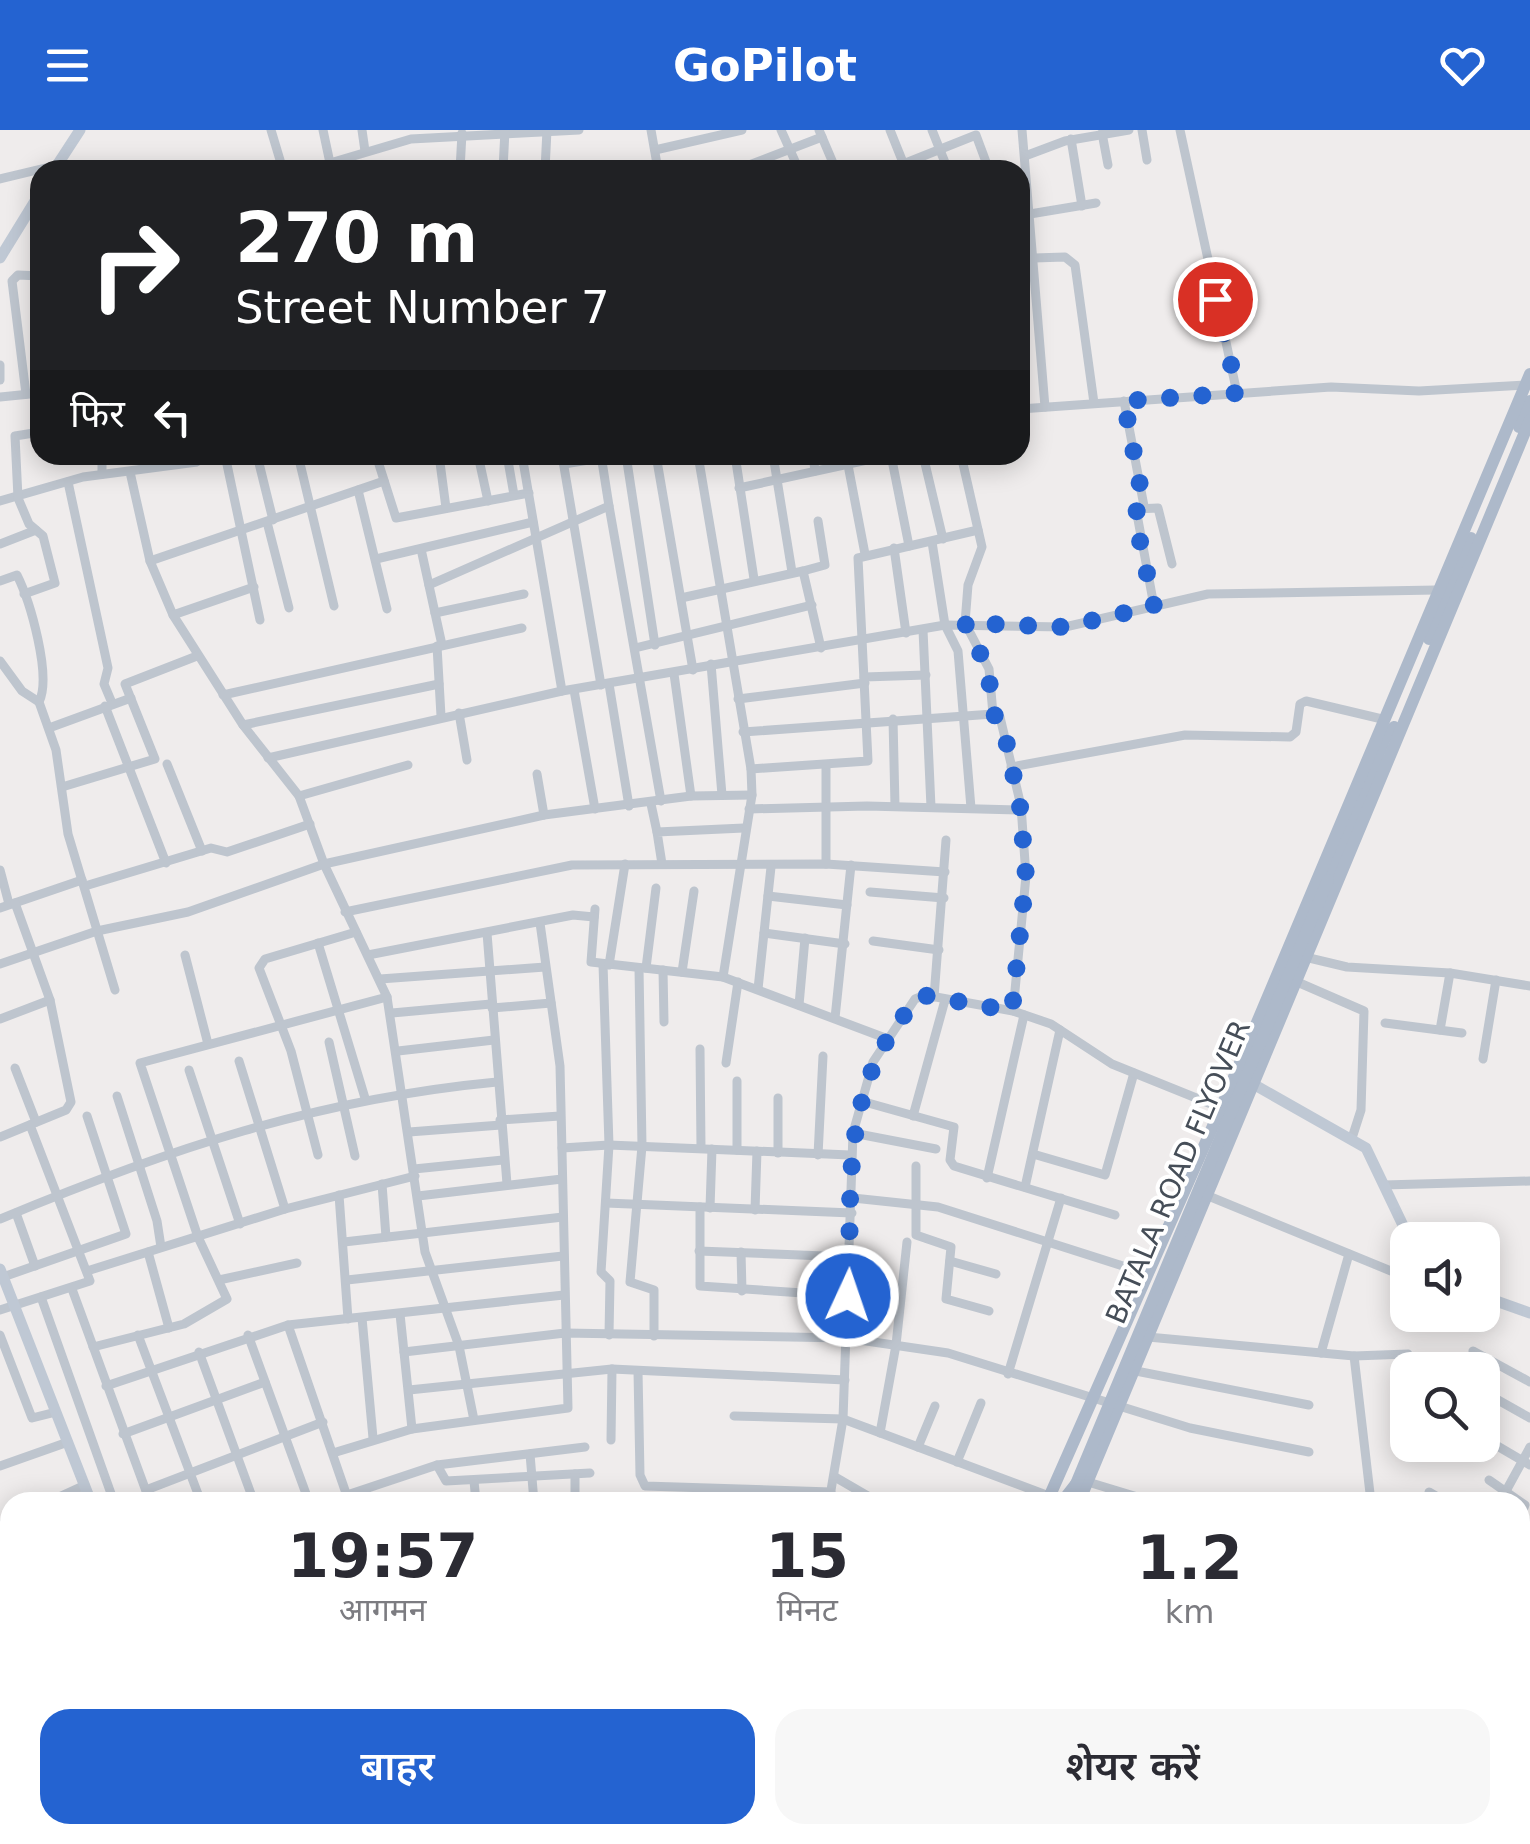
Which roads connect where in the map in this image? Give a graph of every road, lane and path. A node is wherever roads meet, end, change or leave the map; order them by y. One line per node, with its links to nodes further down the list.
1 (80, 130): 32 (street)
2 (270, 130): 33 (street)
3 (324, 130): 34 (street)
4 (362, 130): 28 (street)
5 (547, 130): 6 (street); 17 (street); 38 (street)
6 (579, 130)
7 (651, 130): 25 (street)
8 (742, 130): 20 (street)
9 (782, 130): 26 (street)
10 (890, 130): 43 (street)
11 (932, 130): 27 (street)
12 (990, 130): 22 (street)
13 (1022, 130): 29 (street)
14 (1128, 130): 19 (street)
15 (1142, 130): 48 (street)
16 (1180, 130): 64 (street)
17 (505, 131): 18 (street); 37 (street)
18 (462, 132): 28 (street); 36 (street)
19 (1102, 132): 24 (street); 49 (street)
20 (726, 133): 23 (street)
21 (820, 133): 26 (street); 42 (street)
22 (975, 133): 27 (street); 46 (street)
23 (706, 135): 25 (street)
24 (1066, 137): 29 (street); 53 (street)
25 (656, 150): 39 (street)
26 (791, 150): 31 (street); 41 (street)
27 (940, 150): 44 (street); 45 (street)
28 (365, 151): 30 (street)
29 (1025, 156): 47 (street)
30 (347, 158): 35 (street)
31 (774, 158): 40 (street)
32 (61, 160)
33 (280, 160)
34 (329, 160)
35 (340, 160)
36 (461, 160)
37 (504, 160)
38 (546, 160)
39 (657, 160)
40 (768, 160)
41 (795, 160)
42 (832, 160)
43 (902, 160)
44 (919, 160)
45 (944, 160)
46 (985, 160)
47 (1025, 160)
48 (1147, 160)
49 (1108, 165)
50 (30, 173): 51 (street)
51 (0, 180)
52 (1096, 203): 53 (street)
53 (1082, 206): 55 (street)
54 (30, 209): 59 (street)
55 (1030, 214): 56 (street)
56 (1031, 226): 57 (street)
57 (1034, 255): 58 (street); 70 (street); 71 (street)
58 (1030, 256)
59 (0, 258)
60 (30, 275): 65 (street)
61 (0, 365): 62 (street)
62 (0, 380)
63 (1528, 381): 64 (street); 138 (main road)
64 (1238, 393): 68 (street)
65 (26, 394): 66 (street); 67 (street)
66 (30, 394)
67 (0, 397)
68 (1124, 401): 70 (street); 113 (street)
69 (1530, 401): 187 (main road, BATALA ROAD FLYOVER)
70 (1094, 403): 71 (street)
71 (1045, 407): 72 (street)
72 (1030, 408)
73 (1530, 420): 252 (main road)
74 (30, 434): 108 (street)
75 (102, 465): 100 (street)
76 (177, 465): 99 (street)
77 (228, 465): 119 (street)
78 (259, 465): 116 (street)
79 (301, 465): 111 (street)
80 (379, 465): 102 (street)
81 (440, 465): 114 (street)
82 (480, 465): 110 (street)
83 (509, 465): 107 (street)
84 (524, 465): 106 (street)
85 (564, 465): 115 (street)
86 (602, 465): 112 (street)
87 (628, 465): 158 (street)
88 (658, 465): 141 (street)
89 (699, 465): 137 (street)
90 (737, 465): 104 (street)
91 (774, 465): 101 (street)
92 (814, 465): 98 (street)
93 (834, 465): 98 (street)
94 (845, 465): 128 (street)
95 (892, 465): 125 (street)
96 (925, 465): 123 (street)
97 (962, 465): 121 (street)
98 (815, 471): 101 (street)
99 (130, 472): 100 (street); 130 (street)
100 (102, 474): 103 (street)
101 (776, 480): 104 (street); 132 (street)
102 (384, 481): 105 (street); 114 (street)
103 (68, 482): 108 (street); 179 (street)
104 (740, 488): 133 (street)
105 (358, 490): 111 (street); 129 (street)
106 (528, 493): 107 (street); 118 (street)
107 (514, 496): 110 (street)
108 (18, 498): 109 (street); 120 (street)
109 (0, 501)
110 (488, 501): 114 (street)
111 (311, 506): 116 (street); 143 (street)
112 (609, 506): 115 (street); 160 (street)
113 (1144, 506): 131 (street); 144 (street)
114 (446, 508)
115 (574, 520): 122 (street); 172 (street)
116 (270, 521): 119 (street); 145 (street)
117 (818, 521): 132 (street)
118 (534, 522): 122 (street); 126 (street)
119 (242, 529): 130 (street); 136 (street)
120 (36, 530): 124 (street); 139 (street)
121 (978, 530): 123 (street); 150 (street)
122 (535, 539): 135 (street); 174 (street)
123 (937, 540): 125 (street); 151 (street)
124 (0, 544)
125 (908, 546): 127 (street)
126 (421, 548): 129 (street); 135 (street)
127 (894, 548): 128 (street); 155 (street)
128 (865, 554): 157 (street)
129 (376, 559): 146 (street)
130 (150, 560): 148 (street)
131 (1172, 564)
132 (797, 572): 133 (street); 142 (street)
133 (754, 579): 137 (street)
134 (0, 581): 139 (street)
135 (429, 584): 147 (street)
136 (254, 588): 148 (street); 149 (street)
137 (718, 589): 141 (street); 153 (street)
138 (1436, 590): 144 (street); 187 (main road)
139 (24, 594): 178 (street)
140 (524, 594): 147 (street)
141 (681, 598): 156 (street)
142 (812, 605): 153 (street); 161 (street)
143 (334, 606)
144 (1154, 606): 150 (street)
145 (289, 608)
146 (387, 609)
147 (435, 613): 159 (street)
148 (172, 615): 162 (street)
149 (260, 620)
150 (965, 623): 151 (street); 181 (street)
151 (945, 625): 154 (street); 183 (street)
152 (522, 628): 159 (street)
153 (726, 629): 156 (street); 163 (street)
154 (922, 630): 155 (street); 168 (street)
155 (906, 634): 157 (street)
156 (688, 638): 158 (street); 166 (street)
157 (863, 642): 161 (street); 170 (street)
158 (655, 644): 160 (street)
159 (440, 645): 171 (street); 175 (street)
160 (635, 648): 169 (street)
161 (821, 648): 163 (street)
162 (197, 656): 175 (street); 176 (street)
163 (731, 659): 165 (street); 177 (street)
164 (0, 661): 178 (street)
165 (711, 664): 166 (street); 201 (street)
166 (693, 670): 167 (street)
167 (674, 674): 169 (street); 204 (street)
168 (926, 675): 170 (street); 184 (street)
169 (642, 680): 172 (street); 205 (street)
170 (864, 680): 177 (street); 186 (street)
171 (440, 684): 182 (street); 188 (street)
172 (605, 685): 173 (street); 206 (street)
173 (574, 690): 174 (street); 210 (street)
174 (562, 691): 180 (street)
175 (223, 694): 188 (street)
176 (131, 698): 179 (street); 197 (street)
177 (738, 699): 190 (street)
178 (39, 702): 189 (street)
179 (108, 704): 189 (street); 197 (street)
180 (459, 712): 182 (street); 192 (street)
181 (993, 714): 183 (street); 195 (street)
182 (441, 716): 191 (street)
183 (963, 716): 184 (street); 211 (street)
184 (929, 718): 185 (street); 209 (street)
185 (893, 719): 186 (street); 207 (street)
186 (867, 722): 190 (street); 196 (street)
187 (1388, 723): 195 (street); 300 (main road); 478 (main road, BATALA ROAD FLYOVER, bridge)
188 (243, 725): 191 (street)
189 (49, 728): 200 (street)
190 (743, 732): 198 (street)
191 (268, 758): 203 (street)
192 (466, 760)
193 (167, 764): 219 (street)
194 (408, 765): 203 (street)
195 (1011, 766): 213 (street)
196 (826, 767): 198 (street); 208 (street)
197 (130, 768): 200 (street); 220 (street)
198 (751, 769): 202 (street)
199 (537, 774): 214 (street)
200 (62, 788): 230 (street)
201 (722, 795): 202 (street); 204 (street)
202 (752, 795): 212 (street)
203 (299, 796): 215 (street)
204 (691, 796): 205 (street)
205 (656, 802): 206 (street); 217 (street)
206 (629, 806): 210 (street)
207 (895, 806): 208 (street); 209 (street)
208 (826, 807): 212 (street); 224 (street)
209 (931, 807): 211 (street)
210 (595, 808): 214 (street)
211 (970, 808): 213 (street)
212 (748, 809): 216 (street)
213 (1021, 810): 276 (street)
214 (544, 815): 221 (street)
215 (310, 824): 219 (street); 221 (street)
216 (744, 828): 217 (street); 227 (street)
217 (657, 832): 223 (street)
218 (946, 840): 229 (street)
219 (202, 851): 220 (street)
220 (166, 863): 230 (street)
221 (324, 864): 238 (street); 240 (street)
222 (625, 864): 223 (street); 238 (street); 254 (street)
223 (662, 864): 227 (street)
224 (826, 864): 225 (street); 226 (street)
225 (851, 865): 229 (street); 237 (street)
226 (772, 867): 227 (street); 234 (street)
227 (738, 868): 261 (street)
228 (0, 870): 236 (street)
229 (945, 872): 235 (street)
230 (84, 883): 236 (street); 240 (street)
231 (656, 888): 256 (street)
232 (694, 890): 259 (street)
233 (870, 892): 235 (street)
234 (768, 896): 237 (street); 243 (street)
235 (944, 898): 248 (street)
236 (8, 905): 249 (street)
237 (847, 905): 247 (street)
238 (345, 912): 241 (street)
239 (540, 923): 242 (street); 254 (street); 255 (street)
240 (97, 931): 249 (street); 268 (street)
241 (356, 932): 246 (street); 251 (street)
242 (488, 933): 251 (street); 258 (street)
243 (764, 933): 244 (street); 267 (street)
244 (805, 938): 247 (street); 273 (street)
245 (872, 942): 248 (street)
246 (318, 943): 275 (street); 283 (street)
247 (845, 944): 279 (street)
248 (939, 950): 270 (street)
249 (34, 951): 253 (street); 271 (street)
250 (185, 955): 290 (street)
251 (368, 955): 262 (street)
252 (1305, 958): 260 (street); 264 (main road)
253 (0, 964)
254 (606, 964): 256 (street); 323 (street)
255 (546, 967): 258 (street); 272 (street)
256 (642, 968): 257 (street); 324 (street)
257 (663, 970): 259 (street); 281 (street)
258 (490, 971): 262 (street); 274 (street)
259 (682, 972): 261 (street)
260 (1450, 973): 263 (street); 285 (street)
261 (723, 977): 265 (street)
262 (380, 979): 269 (street)
263 (1496, 980): 266 (street); 294 (street)
264 (1295, 981): 303 (main road); 322 (street)
265 (738, 982): 267 (street); 296 (street)
266 (1530, 986)
267 (758, 989): 273 (street)
268 (115, 990)
269 (387, 997): 275 (street); 277 (street)
270 (940, 999): 276 (street); 287 (street); 314 (street)
271 (50, 1000): 280 (street); 316 (street)
272 (551, 1004): 274 (street); 313 (street)
273 (799, 1005): 279 (street)
274 (492, 1006): 277 (street); 288 (street)
275 (340, 1009): 283 (street); 306 (street)
276 (1012, 1011): 278 (street)
277 (392, 1012): 292 (street)
278 (1024, 1014): 284 (street); 342 (street)
279 (835, 1018): 287 (street)
280 (0, 1019)
281 (664, 1022)
282 (1385, 1023): 285 (street)
283 (280, 1024): 290 (street); 311 (street)
284 (1060, 1030): 299 (street); 332 (street)
285 (1440, 1030): 286 (street)
286 (1462, 1033)
287 (888, 1038): 309 (street)
288 (494, 1040): 292 (street); 302 (street)
289 (329, 1042): 308 (street)
290 (208, 1044): 330 (street)
291 (700, 1048): 326 (street)
292 (398, 1051): 304 (street)
293 (823, 1056): 334 (street)
294 (1483, 1059)
295 (239, 1060): 317 (street)
296 (726, 1063)
297 (15, 1068): 316 (street)
298 (189, 1070): 321 (street)
299 (1137, 1075): 310 (street); 332 (street)
300 (1234, 1076): 303 (street); 310 (main road)
301 (737, 1081): 328 (street)
302 (497, 1082): 304 (street); 315 (street)
303 (1253, 1083): 322 (street); 350 (main road)
304 (403, 1091): 306 (street); 318 (street)
305 (117, 1096): 338 (street)
306 (365, 1098): 308 (street)
307 (778, 1098): 331 (street)
308 (343, 1102): 311 (street); 335 (street)
309 (860, 1102): 314 (street); 319 (street)
310 (1221, 1108): 390 (main road)
311 (306, 1111): 317 (street); 333 (street)
312 (87, 1116): 341 (street)
313 (560, 1116): 315 (street); 325 (street)
314 (913, 1116): 342 (street)
315 (500, 1122): 318 (street); 337 (street)
316 (33, 1124): 320 (street); 349 (street)
317 (259, 1124): 321 (street); 359 (street)
318 (409, 1132): 340 (street)
319 (853, 1133): 327 (street); 336 (street)
320 (0, 1138)
321 (212, 1138): 330 (street); 367 (street)
322 (1352, 1138): 347 (street)
323 (609, 1146): 324 (street); 325 (street); 355 (street)
324 (642, 1146): 326 (street); 356 (street)
325 (562, 1148): 343 (street)
326 (707, 1148): 328 (street); 358 (street)
327 (936, 1149)
328 (737, 1150): 329 (street)
329 (756, 1151): 331 (street); 360 (street)
330 (169, 1152): 338 (street); 369 (street)
331 (778, 1152): 334 (street)
332 (1033, 1154): 348 (street)
333 (318, 1155)
334 (818, 1155): 336 (street)
335 (356, 1156)
336 (850, 1156): 353 (street)
337 (503, 1160): 340 (street); 346 (street)
338 (138, 1163): 341 (street); 374 (street)
339 (916, 1166): 357 (street)
340 (415, 1172): 345 (street); 352 (street)
341 (106, 1175): 349 (street); 375 (street)
342 (987, 1178): 348 (street)
343 (562, 1179): 346 (street); 364 (street)
344 (1530, 1182): 347 (street)
345 (382, 1184): 351 (street); 370 (street)
346 (506, 1184): 352 (street)
347 (1384, 1185): 366 (street)
348 (1025, 1187): 354 (street)
349 (58, 1194): 361 (street); 375 (street)
350 (1206, 1194): 379 (street); 415 (main road)
351 (338, 1195): 359 (street); 371 (street)
352 (418, 1196): 368 (street)
353 (853, 1198): 357 (street); 362 (street)
354 (1061, 1198): 363 (street); 373 (street)
355 (606, 1203): 356 (street); 413 (street)
356 (637, 1204): 358 (street); 414 (street)
357 (914, 1204): 373 (street); 382 (street)
358 (705, 1208): 360 (street); 376 (street)
359 (285, 1209): 367 (street)
360 (755, 1210): 362 (street)
361 (16, 1213): 365 (street); 384 (street)
362 (852, 1213): 381 (street)
363 (1115, 1215)
364 (563, 1217): 368 (street); 380 (street)
365 (0, 1219)
366 (1401, 1222)
367 (240, 1224): 369 (street)
368 (422, 1234): 370 (street); 387 (street)
369 (198, 1237): 374 (street); 391 (street)
370 (386, 1237): 371 (street)
371 (344, 1242): 392 (street)
372 (907, 1242): 417 (street)
373 (1048, 1242): 390 (street); 431 (street)
374 (161, 1247): 377 (street)
375 (80, 1251): 384 (street); 385 (street)
376 (699, 1251): 378 (street); 394 (street)
377 (148, 1252): 385 (street); 408 (street)
378 (741, 1252): 381 (street); 394 (street)
379 (1349, 1254): 386 (street); 423 (street)
380 (563, 1256): 387 (street); 395 (street)
381 (850, 1257): 396 (street)
382 (950, 1262): 389 (street); 402 (street)
383 (297, 1263): 391 (street)
384 (35, 1266): 388 (street)
385 (87, 1270): 393 (street)
386 (1390, 1271)
387 (431, 1272): 392 (street); 400 (street)
388 (2, 1273): 399 (street)
389 (996, 1274)
390 (1148, 1274): 440 (main road)
391 (219, 1280): 408 (street)
392 (346, 1280): 406 (street)
393 (72, 1289): 397 (street); 419 (street)
394 (742, 1290): 396 (street)
395 (564, 1295): 400 (street); 409 (street)
396 (848, 1296): 416 (street)
397 (41, 1297): 399 (street); 483 (street)
398 (1500, 1302): 403 (street)
399 (15, 1306): 401 (street); 445 (street)
400 (447, 1308): 404 (street); 418 (street)
401 (0, 1310)
402 (989, 1311)
403 (1530, 1313)
404 (400, 1314): 405 (street); 422 (street)
405 (362, 1318): 406 (street); 456 (street)
406 (348, 1319): 407 (street)
407 (288, 1325): 412 (street); 451 (street)
408 (169, 1328): 410 (street)
409 (565, 1333): 413 (street); 418 (street); 430 (street)
410 (138, 1334): 419 (street); 426 (street)
411 (0, 1335): 445 (street)
412 (248, 1335): 421 (street); 433 (street)
413 (610, 1335): 414 (street)
414 (654, 1336): 416 (street)
415 (1148, 1337): 423 (street); 429 (main road)
416 (846, 1338): 417 (street); 432 (street)
417 (896, 1344): 431 (street); 454 (street)
418 (459, 1346): 422 (street); 435 (street)
419 (93, 1348): 436 (street)
420 (1473, 1351): 434 (street)
421 (199, 1352): 426 (street); 438 (street)
422 (404, 1352): 437 (street)
423 (1321, 1353): 425 (street)
424 (1390, 1355): 425 (street)
425 (1354, 1356): 500 (street)
426 (151, 1368): 436 (street); 446 (street)
427 (612, 1369): 428 (street); 430 (street); 457 (street)
428 (638, 1370): 432 (street); 492 (street)
429 (1136, 1371): 442 (street); 444 (main road)
430 (566, 1372): 435 (street); 450 (street)
431 (1008, 1374): 440 (street)
432 (845, 1380): 449 (street)
433 (265, 1382): 438 (street); 455 (street)
434 (1530, 1382)
435 (467, 1384): 437 (street); 450 (street)
436 (106, 1386): 453 (street)
437 (409, 1390): 452 (street)
438 (218, 1399): 446 (street); 466 (street)
439 (1500, 1400): 448 (street)
440 (1095, 1402): 444 (street); 496 (main road)
441 (980, 1404): 467 (street)
442 (1309, 1405)
443 (935, 1406): 460 (street)
444 (1120, 1408): 463 (street); 478 (main road)
445 (56, 1412): 458 (street)
446 (168, 1416): 453 (street); 472 (street)
447 (734, 1416): 449 (street)
448 (1530, 1418)
449 (843, 1419): 454 (street); 474 (street)
450 (474, 1420): 452 (street)
451 (322, 1422): 455 (street); 464 (street)
452 (412, 1429): 456 (street)
453 (123, 1434): 480 (street)
454 (880, 1434): 460 (street)
455 (285, 1438): 466 (street); 486 (street)
456 (373, 1438): 464 (street)
457 (611, 1440)
458 (68, 1442): 470 (street); 479 (street)
459 (584, 1448): 465 (street)
460 (918, 1448): 467 (street)
461 (1500, 1448): 468 (street)
462 (1530, 1448): 468 (street)
463 (1309, 1452)
464 (332, 1453): 487 (street)
465 (530, 1454): 469 (street); 475 (street)
466 (239, 1457): 472 (street); 485 (street)
467 (956, 1462): 495 (street)
468 (1526, 1462): 501 (street)
469 (437, 1465): 477 (street); 488 (street)
470 (0, 1466)
471 (590, 1473): 473 (street)
472 (191, 1474): 480 (street); 484 (street)
473 (575, 1474): 475 (street); 491 (street)
474 (835, 1476): 493 (street); 494 (street)
475 (532, 1478): 477 (street); 490 (street)
476 (1490, 1480): 501 (street)
477 (474, 1481): 489 (street)
478 (1082, 1483): 497 (main road, BATALA ROAD FLYOVER); 498 (main road, BATALA ROAD FLYOVER); 499 (street)
479 (85, 1485): 481 (street); 482 (street)
480 (146, 1490)
481 (70, 1492)
482 (87, 1492)
483 (110, 1492)
484 (197, 1492)
485 (251, 1492)
486 (305, 1492)
487 (346, 1492)
488 (366, 1492)
489 (475, 1492)
490 (533, 1492)
491 (575, 1492)
492 (738, 1492)
493 (831, 1492)
494 (861, 1492)
495 (1033, 1492)
496 (1056, 1492)
497 (1067, 1492)
498 (1079, 1492)
499 (1116, 1492)
500 (1369, 1492)
501 (1506, 1492)

